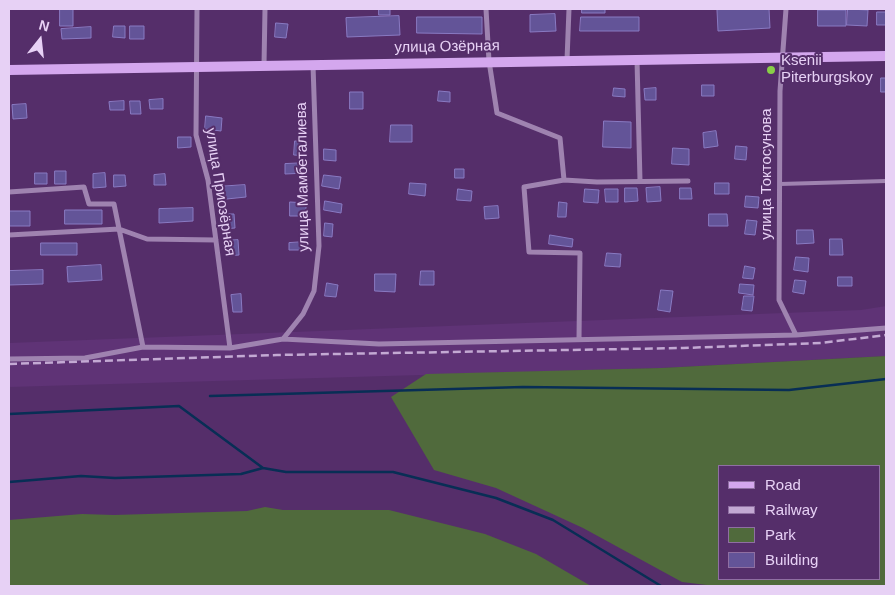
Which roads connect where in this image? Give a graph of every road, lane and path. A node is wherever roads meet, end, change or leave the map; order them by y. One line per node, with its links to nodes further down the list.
1 (197, 9): 13 (street, улица Приозёрная)
2 (265, 9): 12 (street)
3 (486, 9): 10 (street)
4 (569, 9): 9 (street)
5 (786, 9): 7 (street, улица Токтосунова)
6 (886, 56): 7 (street, улица Озёрная)
7 (784, 57): 8 (street, улица Озёрная); 19 (street, улица Токтосунова)
8 (637, 59): 9 (street, улица Озёрная); 16 (street)
9 (567, 60): 10 (street, улица Озёрная)
10 (488, 61): 11 (street, улица Озёрная); 15 (street)
11 (313, 64): 12 (street, улица Озёрная); 26 (street, улица Мамбеталиева)
12 (264, 65): 13 (street, улица Озёрная)
13 (196, 66): 14 (street, улица Озёрная); 23 (street, улица Приозёрная)
14 (9, 70)
15 (564, 180): 16 (street); 27 (street)
16 (640, 181): 17 (street)
17 (688, 181)
18 (886, 182): 19 (lane)
19 (780, 184): 25 (street, улица Токтосунова)
20 (9, 192): 21 (street)
21 (119, 229): 22 (street); 23 (street); 28 (street)
22 (9, 235)
23 (216, 240): 29 (street, улица Приозёрная)
24 (886, 328): 25 (street)
25 (796, 335): 27 (street)
26 (282, 339): 27 (street); 29 (street)
27 (579, 339)
28 (143, 348): 29 (street); 30 (street)
29 (230, 348)
30 (9, 360)

